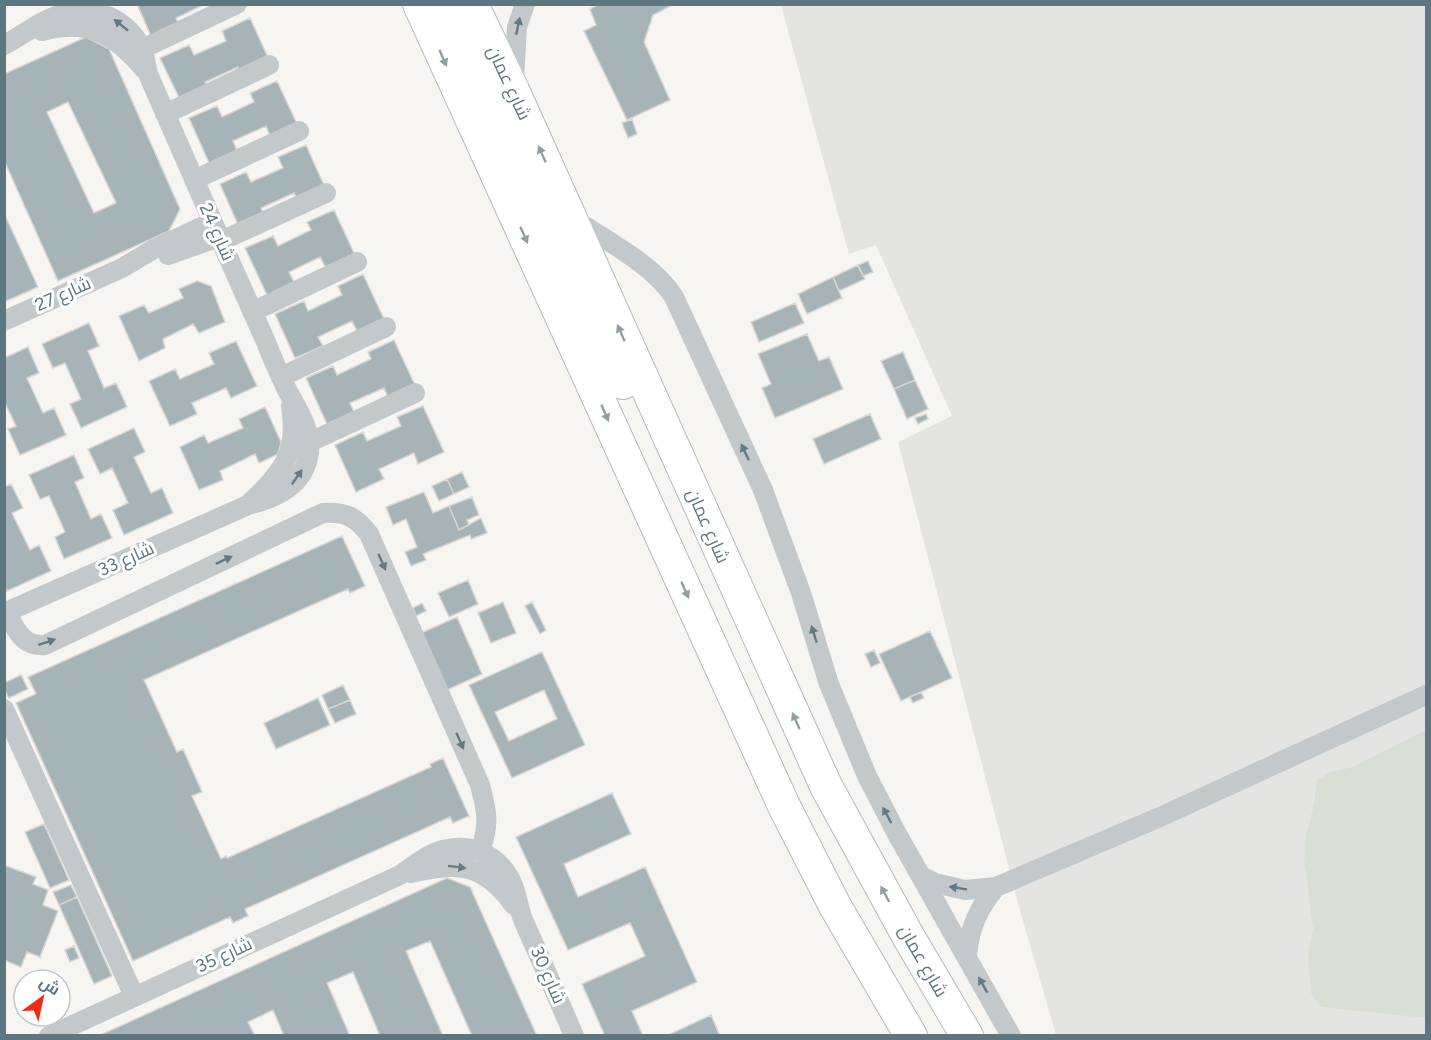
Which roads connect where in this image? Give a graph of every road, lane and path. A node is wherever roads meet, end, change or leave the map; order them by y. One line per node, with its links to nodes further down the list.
1 (237, 4): 7 (street)
2 (419, 4): 38 (main road, one-way to 38)
3 (445, 4): 24 (main road)
4 (472, 4): 10 (main road, شارع عمان)
5 (525, 4): 10 (street, one-way to 5)
6 (13, 41): 7 (street, شارع 24, one-way to 6); 9 (street, شارع 24)
7 (142, 50): 9 (street, شارع 24)
8 (269, 65): 11 (street)
9 (148, 74): 11 (street, شارع 24)
10 (513, 90): 15 (main road, شارع عمان, one-way to 10)
11 (165, 114): 13 (street, شارع 24)
12 (298, 131): 13 (street)
13 (194, 180): 16 (street, شارع 24)
14 (326, 193): 16 (street, شارع 27)
15 (569, 216): 24 (main road, شارع عمان, one-way to 15); 31 (street, one-way to 15)
16 (217, 233): 18 (street, شارع 24); 19 (street, شارع 27)
17 (357, 262): 18 (street)
18 (252, 312): 21 (street, شارع 24)
19 (4, 321)
20 (386, 327): 21 (street)
21 (284, 383): 23 (street, شارع 33); 25 (street, شارع 33)
22 (415, 393): 23 (street)
23 (308, 443): 25 (street, شارع 33, one-way to 23)
24 (691, 490): 39 (main road, شارع عمان, one-way to 24)
25 (248, 505): 26 (street, شارع 33)
26 (5, 612): 29 (street, one-way to 29)
27 (1426, 695): 32 (street)
28 (4, 709): 35 (street)
29 (480, 851): 30 (street); 33 (street, شارع 30)
30 (400, 875): 33 (street, شارع 30, one-way to 33); 35 (street, شارع 35)
31 (921, 876): 32 (street, one-way to 31); 34 (street)
32 (996, 887): 34 (street)
33 (521, 914): 37 (street, شارع 30)
34 (967, 956): 40 (street, one-way to 34)
35 (134, 996): 36 (street, شارع 35)
36 (49, 1035)
37 (574, 1035)
38 (911, 1035)
39 (967, 1035)
40 (1011, 1035)

